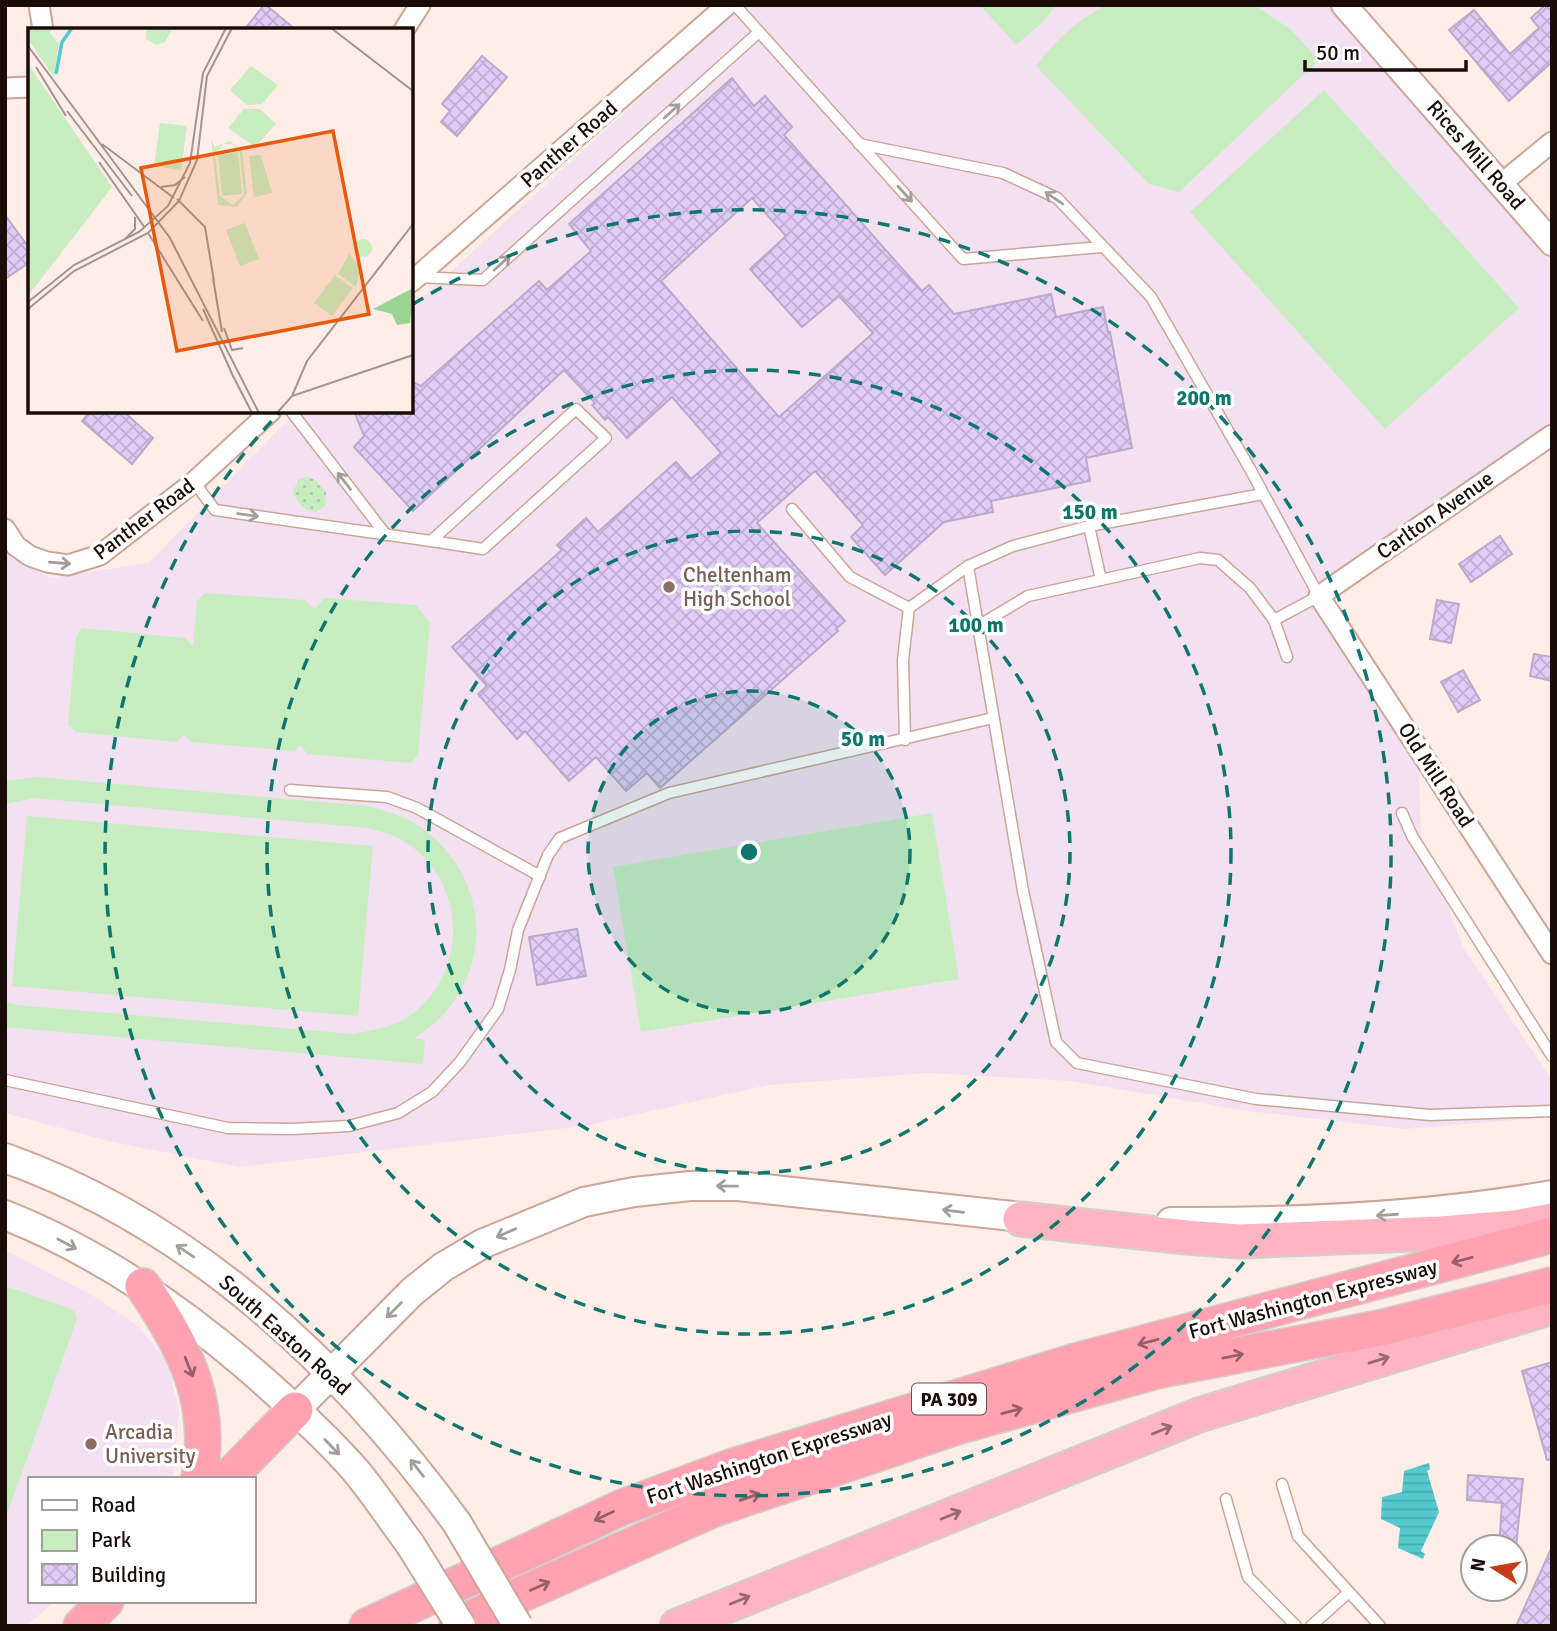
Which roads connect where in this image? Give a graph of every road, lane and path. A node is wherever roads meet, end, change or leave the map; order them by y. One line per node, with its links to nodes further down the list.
1 (39, 5): 6 (street)
2 (420, 5): 7 (street)
3 (727, 5): 16 (street, Panther Road)
4 (735, 5): 8 (lane)
5 (1344, 5): 13 (street, Rices Mill Road)
6 (43, 28)
7 (405, 28)
8 (760, 32): 12 (lane); 16 (lane, one-way to 8)
9 (28, 86): 10 (street)
10 (5, 88)
11 (1552, 142): 13 (street)
12 (859, 144): 15 (lane, one-way to 12); 15 (lane, one-way to 15)
13 (1501, 184): 14 (street, Rices Mill Road)
14 (1552, 243)
15 (1101, 247): 21 (lane)
16 (414, 280)
17 (269, 413): 20 (street, Panther Road)
18 (293, 413): 25 (lane, one-way to 18)
19 (1552, 435): 29 (street, Carlton Avenue)
20 (194, 482): 24 (street, Panther Road, one-way to 20); 25 (lane, one-way to 25)
21 (1263, 494): 23 (lane); 29 (lane)
22 (792, 509): 30 (lane)
23 (1089, 526): 27 (lane); 28 (lane)
24 (5, 529)
25 (386, 535): 26 (lane)
26 (431, 541): 26 (lane)
27 (968, 566): 30 (lane); 32 (lane)
28 (1101, 580): 31 (lane); 32 (lane)
29 (1319, 596): 31 (lane); 39 (street, Old Mill Road)
30 (909, 608): 35 (lane)
31 (1274, 620): 33 (lane)
32 (978, 626): 34 (lane)
33 (1287, 657)
34 (993, 719): 35 (lane); 42 (lane)
35 (905, 740): 38 (lane)
36 (290, 790): 38 (lane)
37 (1402, 813): 40 (lane)
38 (540, 876): 41 (lane)
39 (1552, 954)
40 (1552, 1056)
41 (5, 1080)
42 (1552, 1111)
43 (5, 1158): 52 (main road, South Easton Road, one-way to 43)
44 (1552, 1195): 46 (main road, one-way to 46)
45 (5, 1215): 49 (main road, one-way to 49)
46 (1020, 1219): 47 (highway); 52 (main road, one-way to 52)
47 (1552, 1220)
48 (1552, 1235): 62 (highway, Fort Washington Expressway / PA 309, one-way to 62)
49 (143, 1286): 53 (main road); 54 (highway, one-way to 54)
50 (1552, 1286): 63 (highway, Fort Washington Expressway / PA 309, one-way to 50)
51 (1552, 1307): 60 (highway, one-way to 51)
52 (332, 1373): 53 (main road); 64 (main road, South Easton Road, one-way to 52, bridge)
53 (295, 1410): 55 (highway); 63 (main road, one-way to 63, bridge)
54 (199, 1477)
55 (229, 1477)
56 (1282, 1484): 58 (lane)
57 (1226, 1499): 65 (lane)
58 (1348, 1593): 66 (lane); 67 (lane)
59 (104, 1603): 61 (highway)
60 (689, 1622)
61 (81, 1626)
62 (368, 1626)
63 (459, 1626)
64 (519, 1626)
65 (1296, 1626)
66 (1311, 1626)
67 (1380, 1626)

